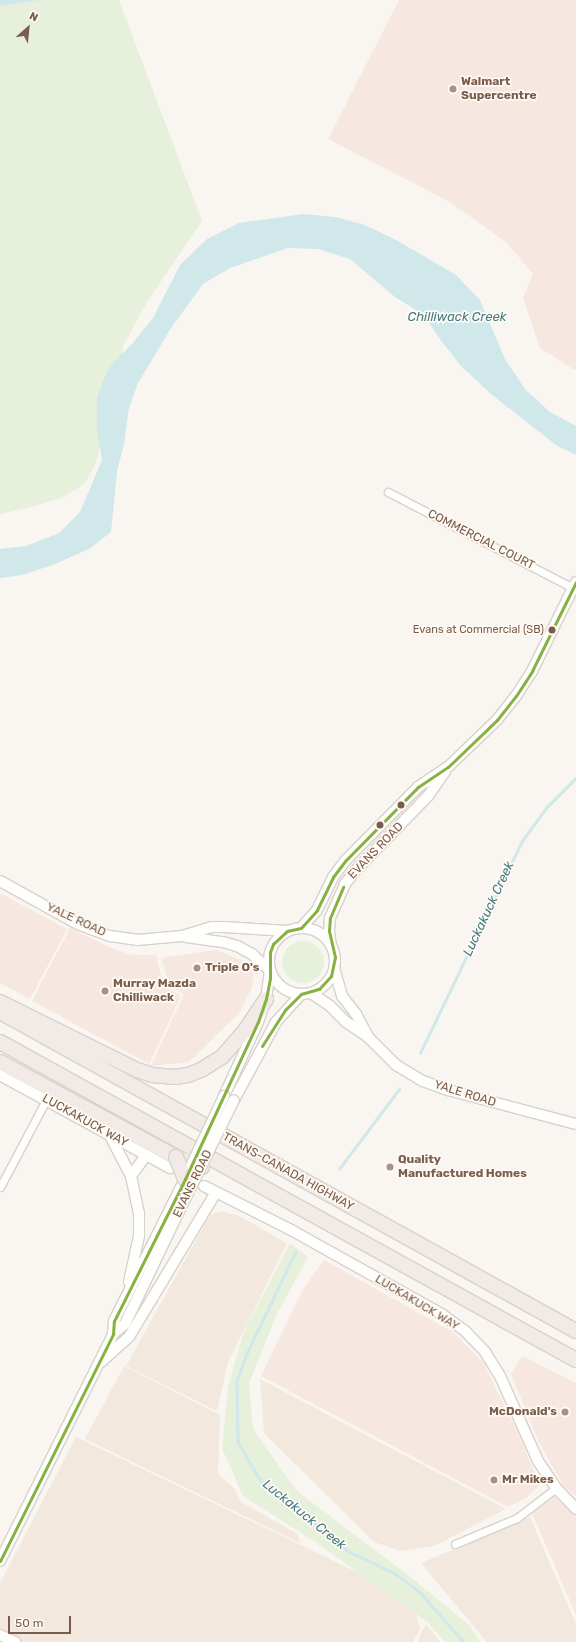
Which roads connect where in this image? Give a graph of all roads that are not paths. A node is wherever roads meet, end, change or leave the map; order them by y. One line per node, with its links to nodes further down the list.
1 (388, 492): 2 (street, COMMERCIAL COURT)
2 (575, 585): 3 (street, EVANS ROAD)
3 (448, 767): 5 (street, EVANS ROAD); 8 (street, EVANS ROAD)
4 (0, 881): 7 (street, YALE ROAD)
5 (301, 928): 6 (street); 8 (street)
6 (287, 931): 7 (street, YALE ROAD); 10 (street)
7 (182, 936): 10 (street, YALE ROAD)
8 (331, 946): 9 (street)
9 (334, 968): 11 (street); 15 (street, YALE ROAD)
10 (270, 971): 11 (street); 12 (street, EVANS ROAD)
11 (306, 994): 15 (street, YALE ROAD); 24 (street, EVANS ROAD, bridge)
12 (266, 999): 13 (highway); 24 (street, EVANS ROAD, bridge)
13 (0, 1002)
14 (0, 1012): 32 (highway, TRANS-CANADA HIGHWAY)
15 (368, 1037): 20 (street, YALE ROAD)
16 (0, 1042): 34 (highway)
17 (0, 1062): 23 (highway)
18 (0, 1075): 19 (street, LUCKAKUCK WAY)
19 (46, 1100): 21 (street, LUCKAKUCK WAY); 28 (street)
20 (576, 1124)
21 (109, 1134): 22 (street, LUCKAKUCK WAY); 25 (street)
22 (146, 1155): 23 (street, LUCKAKUCK WAY); 25 (street)
23 (173, 1162): 24 (highway); 26 (highway, bridge)
24 (197, 1165): 26 (street, EVANS ROAD, bridge); 30 (street, EVANS ROAD, bridge)
25 (131, 1176): 31 (street)
26 (185, 1179): 30 (street, EVANS ROAD)
27 (204, 1186): 29 (street, LUCKAKUCK WAY)
28 (0, 1187)
29 (216, 1192): 35 (street); 36 (street, LUCKAKUCK WAY)
30 (181, 1197): 31 (street, EVANS ROAD); 33 (street, EVANS ROAD)
31 (127, 1294): 33 (street, EVANS ROAD)
32 (576, 1331)
33 (113, 1334): 35 (street, EVANS ROAD)
34 (576, 1360)
35 (96, 1366): 39 (street, EVANS ROAD)
36 (556, 1488): 37 (street, LUCKAKUCK WAY); 38 (street)
37 (576, 1509)
38 (455, 1544)
39 (0, 1561)
40 (0, 1634): 41 (street)
41 (15, 1642)

